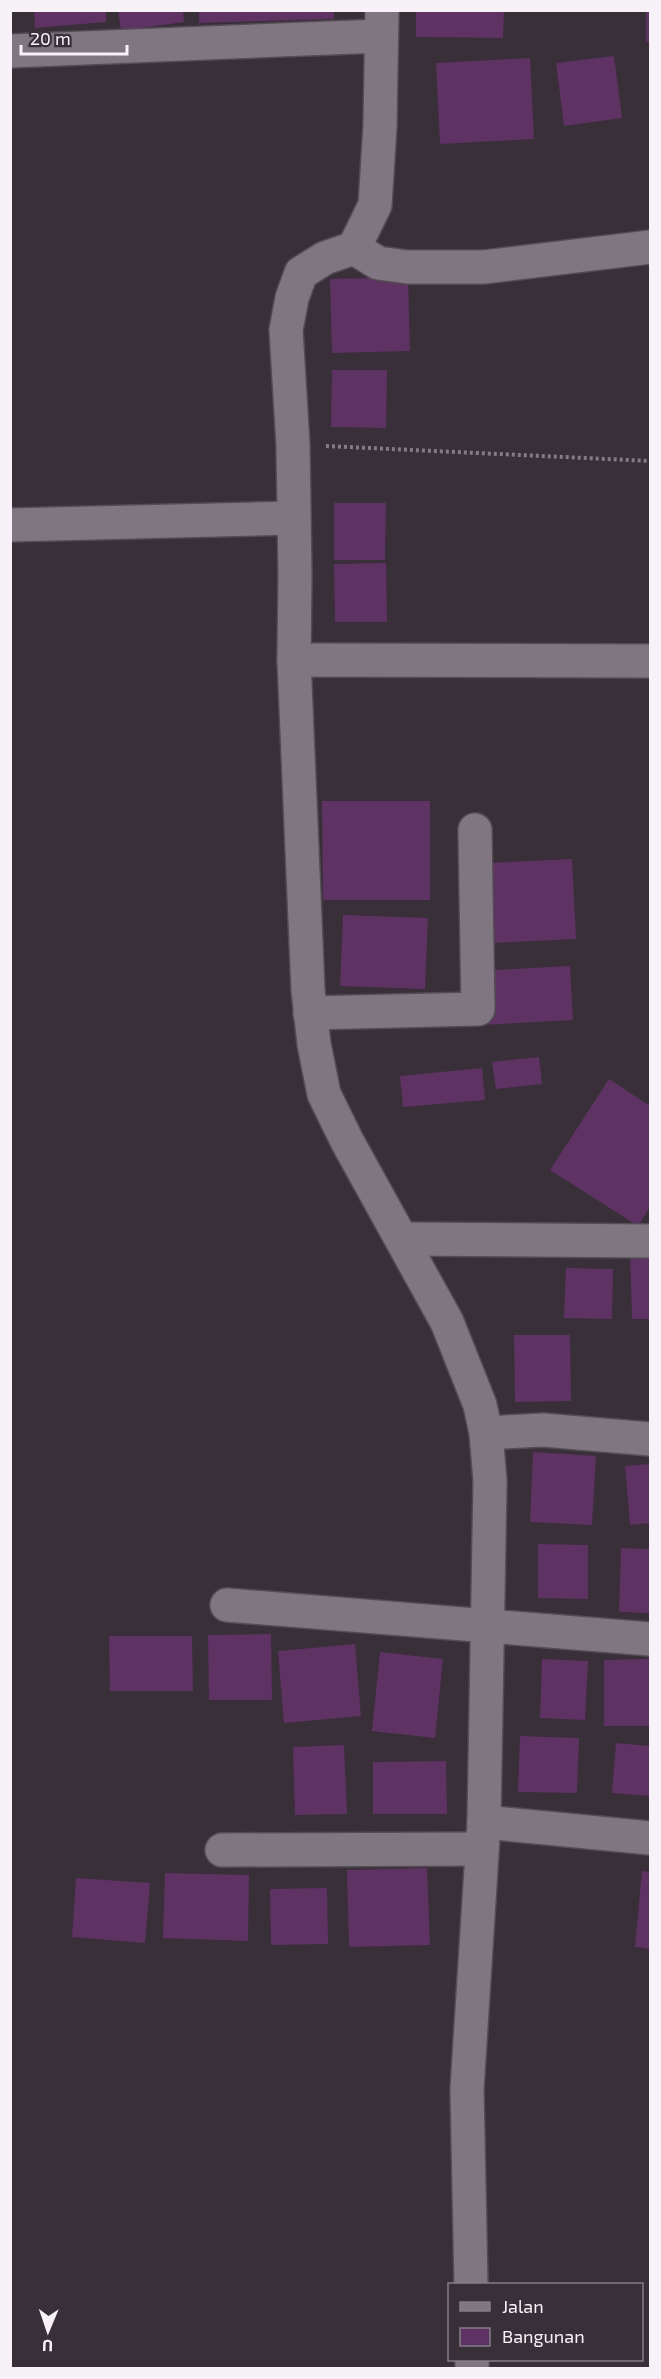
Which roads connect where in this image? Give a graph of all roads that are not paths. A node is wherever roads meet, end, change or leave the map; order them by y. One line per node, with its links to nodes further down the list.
1 (381, 23): 2 (street); 4 (street)
2 (10, 51)
3 (651, 247): 4 (street)
4 (354, 248): 5 (street)
5 (293, 518): 6 (street); 7 (street)
6 (10, 525)
7 (294, 660): 8 (street); 10 (street)
8 (651, 661)
9 (475, 830): 10 (street)
10 (310, 1013): 11 (street)
11 (402, 1239): 12 (street); 13 (street)
12 (651, 1241)
13 (486, 1433): 14 (street); 16 (street)
14 (651, 1439)
15 (227, 1605): 16 (street)
16 (489, 1626): 17 (street); 18 (street)
17 (651, 1639)
18 (483, 1836): 19 (street); 20 (street); 21 (street)
19 (651, 1838)
20 (222, 1850)
21 (471, 2283)

